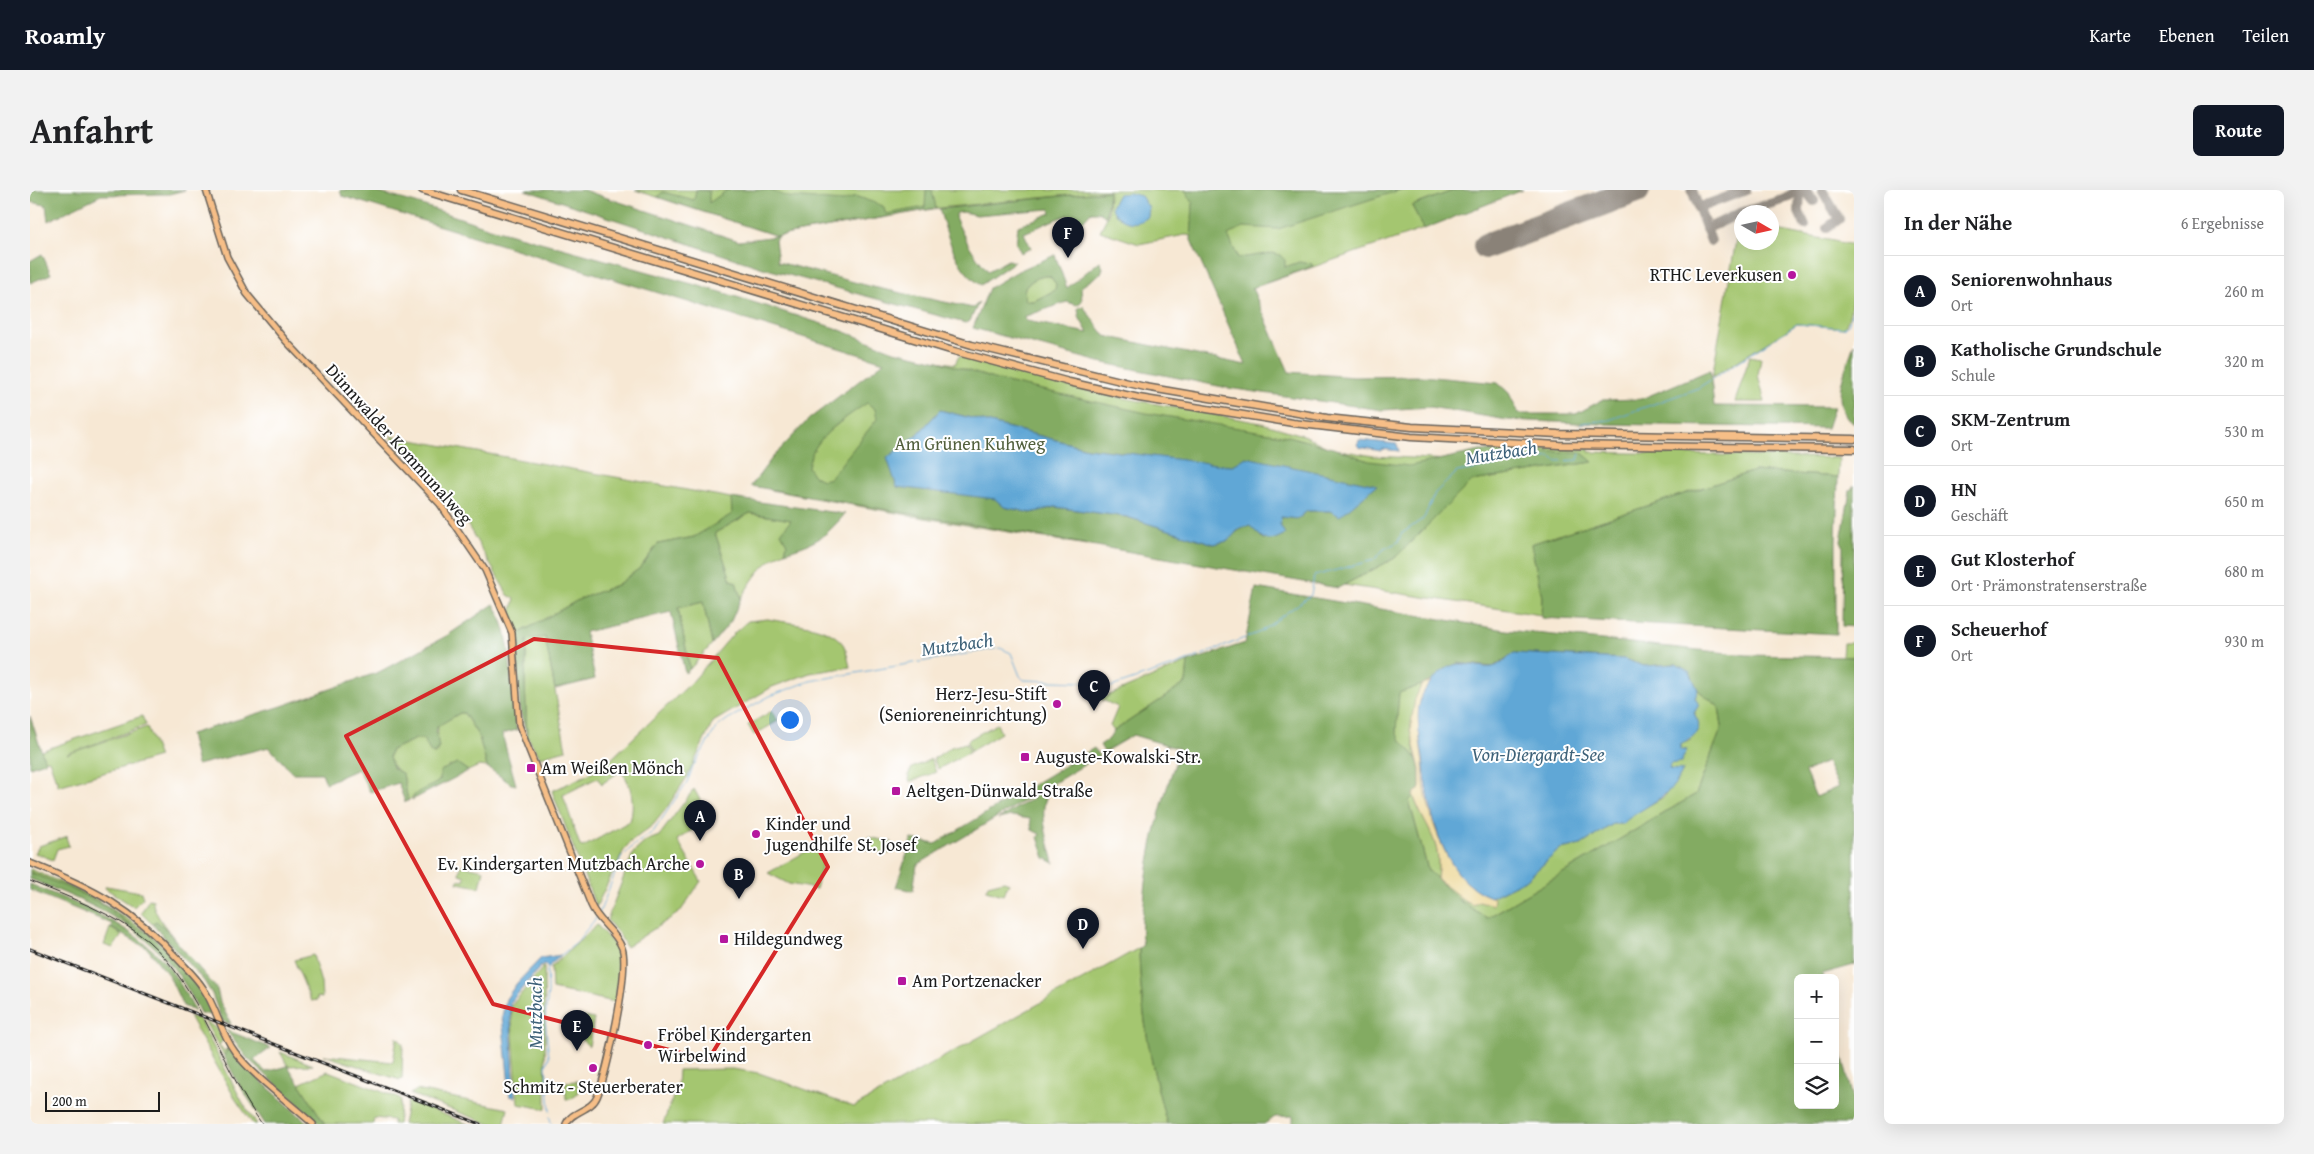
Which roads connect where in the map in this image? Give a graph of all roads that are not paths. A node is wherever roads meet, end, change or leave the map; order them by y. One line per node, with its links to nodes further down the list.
1 (206, 190): 8 (main road, Dünnwalder Kommunalweg)
2 (422, 190): 5 (highway)
3 (461, 190): 4 (highway)
4 (1854, 439)
5 (1854, 449)
6 (30, 863): 7 (main road)
7 (313, 1124)
8 (566, 1124)

